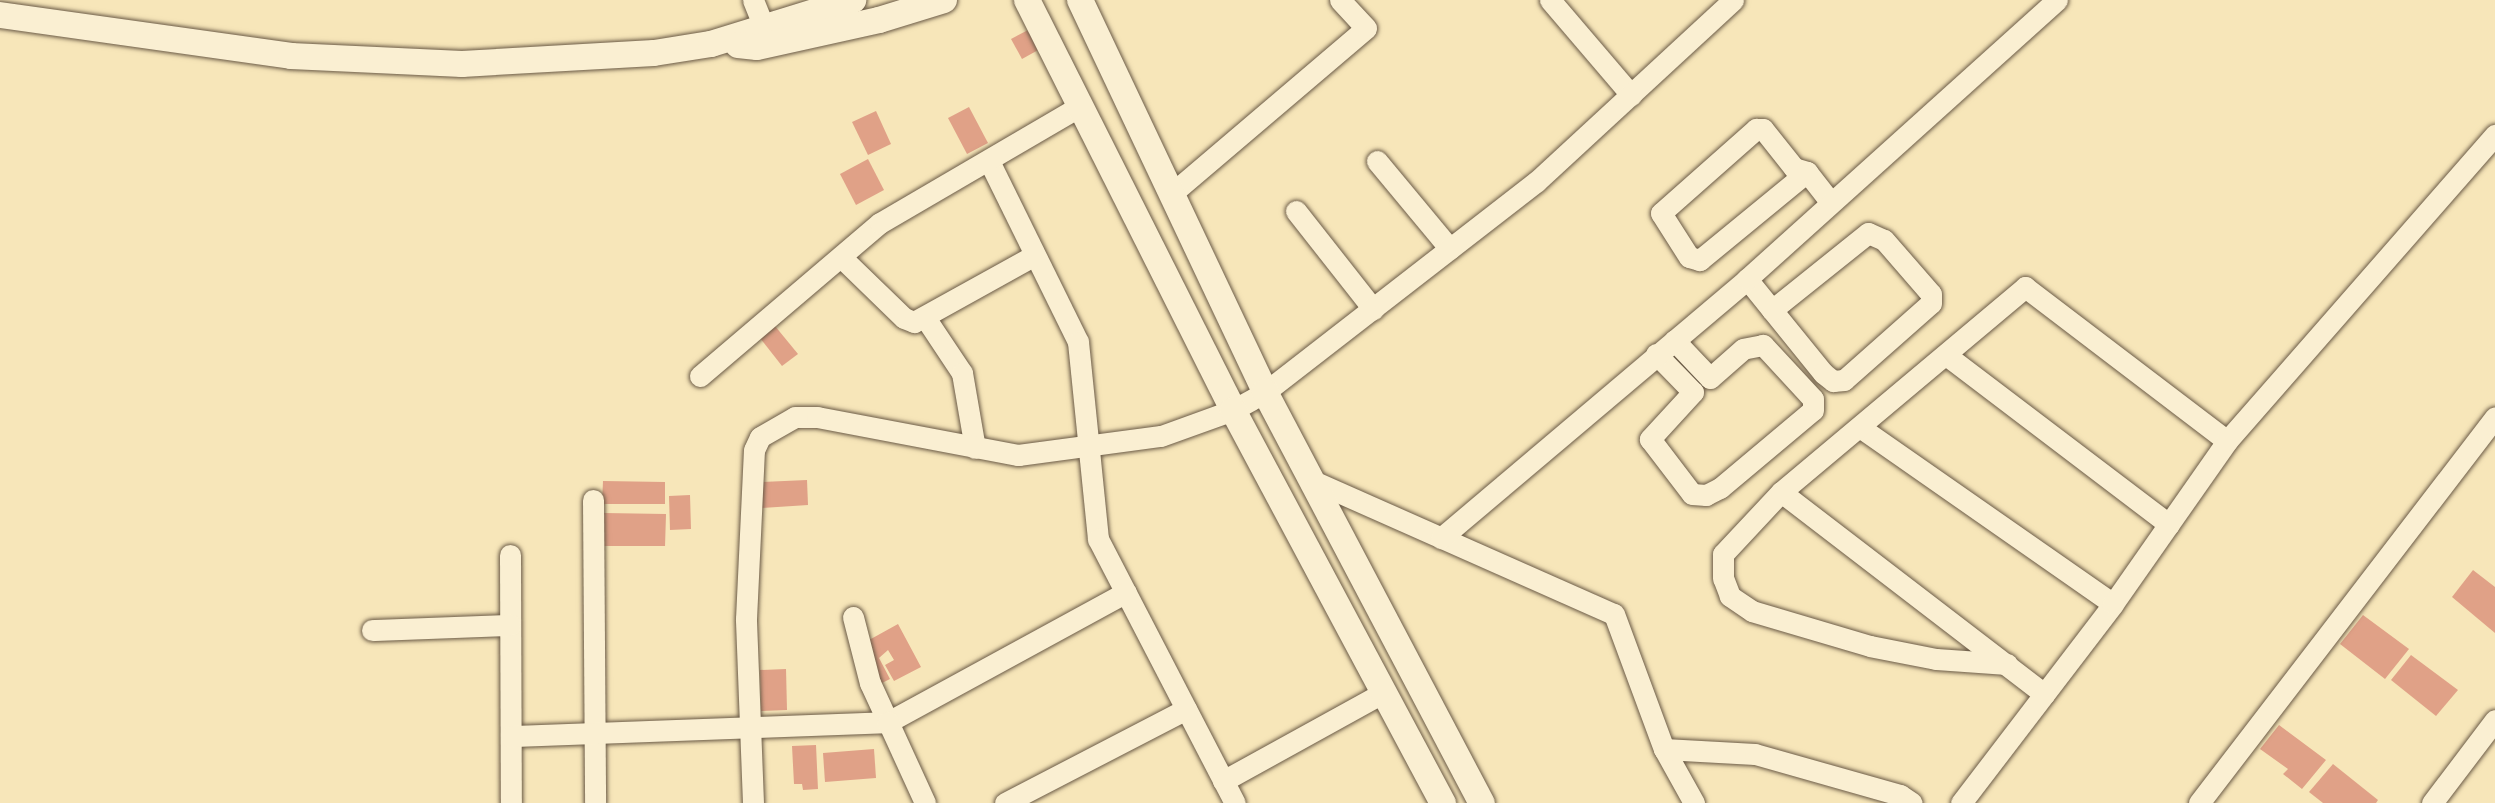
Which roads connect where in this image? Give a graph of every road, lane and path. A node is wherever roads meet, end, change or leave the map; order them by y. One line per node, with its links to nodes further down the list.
1 (753, 0): 11 (street)
2 (853, 0): 11 (street)
3 (944, 0): 11 (street)
4 (1027, 0): 14 (street)
5 (1080, 0): 13 (street)
6 (1339, 0): 19 (street)
7 (1550, 0): 12 (street)
8 (2057, 0): 20 (street)
9 (1719, 5): 12 (street)
10 (0, 15): 11 (street)
11 (763, 33)
12 (1631, 95): 22 (street)
13 (1126, 97): 14 (street); 19 (street)
14 (1084, 114): 17 (street); 36 (street)
15 (2495, 135): 39 (street)
16 (1377, 161): 22 (street)
17 (990, 163): 23 (street); 24 (street)
18 (1807, 172): 18 (street); 20 (street)
19 (1170, 195): 35 (street)
20 (1831, 203): 25 (street)
21 (1296, 211): 26 (street)
22 (1450, 249): 26 (street)
23 (1035, 255): 28 (street); 41 (street)
24 (842, 258): 28 (street); 32 (street)
25 (1747, 279): 27 (street); 29 (street)
26 (1373, 309): 35 (street)
27 (1772, 310): 27 (street)
28 (926, 319): 40 (street)
29 (1674, 340): 30 (street); 33 (street)
30 (1656, 354): 34 (street); 46 (street)
31 (1946, 355): 38 (street); 39 (street); 45 (street)
32 (700, 376)
33 (1710, 377): 34 (street); 34 (street)
34 (1693, 391)
35 (1265, 392): 36 (street); 42 (street)
36 (1233, 410): 41 (street); 54 (street)
37 (2495, 417): 76 (street)
38 (1861, 428): 43 (street); 49 (street)
39 (2227, 440): 45 (street)
40 (975, 448): 41 (street); 59 (street)
41 (1090, 449): 48 (street)
42 (1311, 480): 46 (street); 72 (street)
43 (1781, 492): 53 (street); 53 (street)
44 (593, 500): 60 (street)
45 (2169, 524): 49 (street)
46 (1441, 538): 62 (street)
47 (510, 555): 51 (street)
48 (1126, 592): 56 (street); 58 (street)
49 (2113, 604): 55 (street)
50 (853, 617): 58 (street)
51 (510, 625): 52 (street); 61 (street)
52 (372, 630)
53 (2007, 664): 55 (street)
54 (1384, 692): 63 (street); 71 (street)
55 (2044, 694): 75 (street)
56 (1186, 709): 63 (street); 69 (street)
57 (2495, 720): 64 (street)
58 (888, 722): 59 (street); 68 (street)
59 (748, 724): 60 (street); 67 (street)
60 (593, 732): 61 (street); 66 (street)
61 (511, 736): 65 (street)
62 (1664, 749): 73 (street); 74 (street)
63 (1223, 781): 70 (street)
64 (2441, 800)
65 (510, 803)
66 (595, 803)
67 (753, 803)
68 (925, 803)
69 (1005, 803)
70 (1235, 803)
71 (1443, 803)
72 (1482, 803)
73 (1694, 803)
74 (1912, 803)
75 (1961, 803)
76 (2199, 803)

